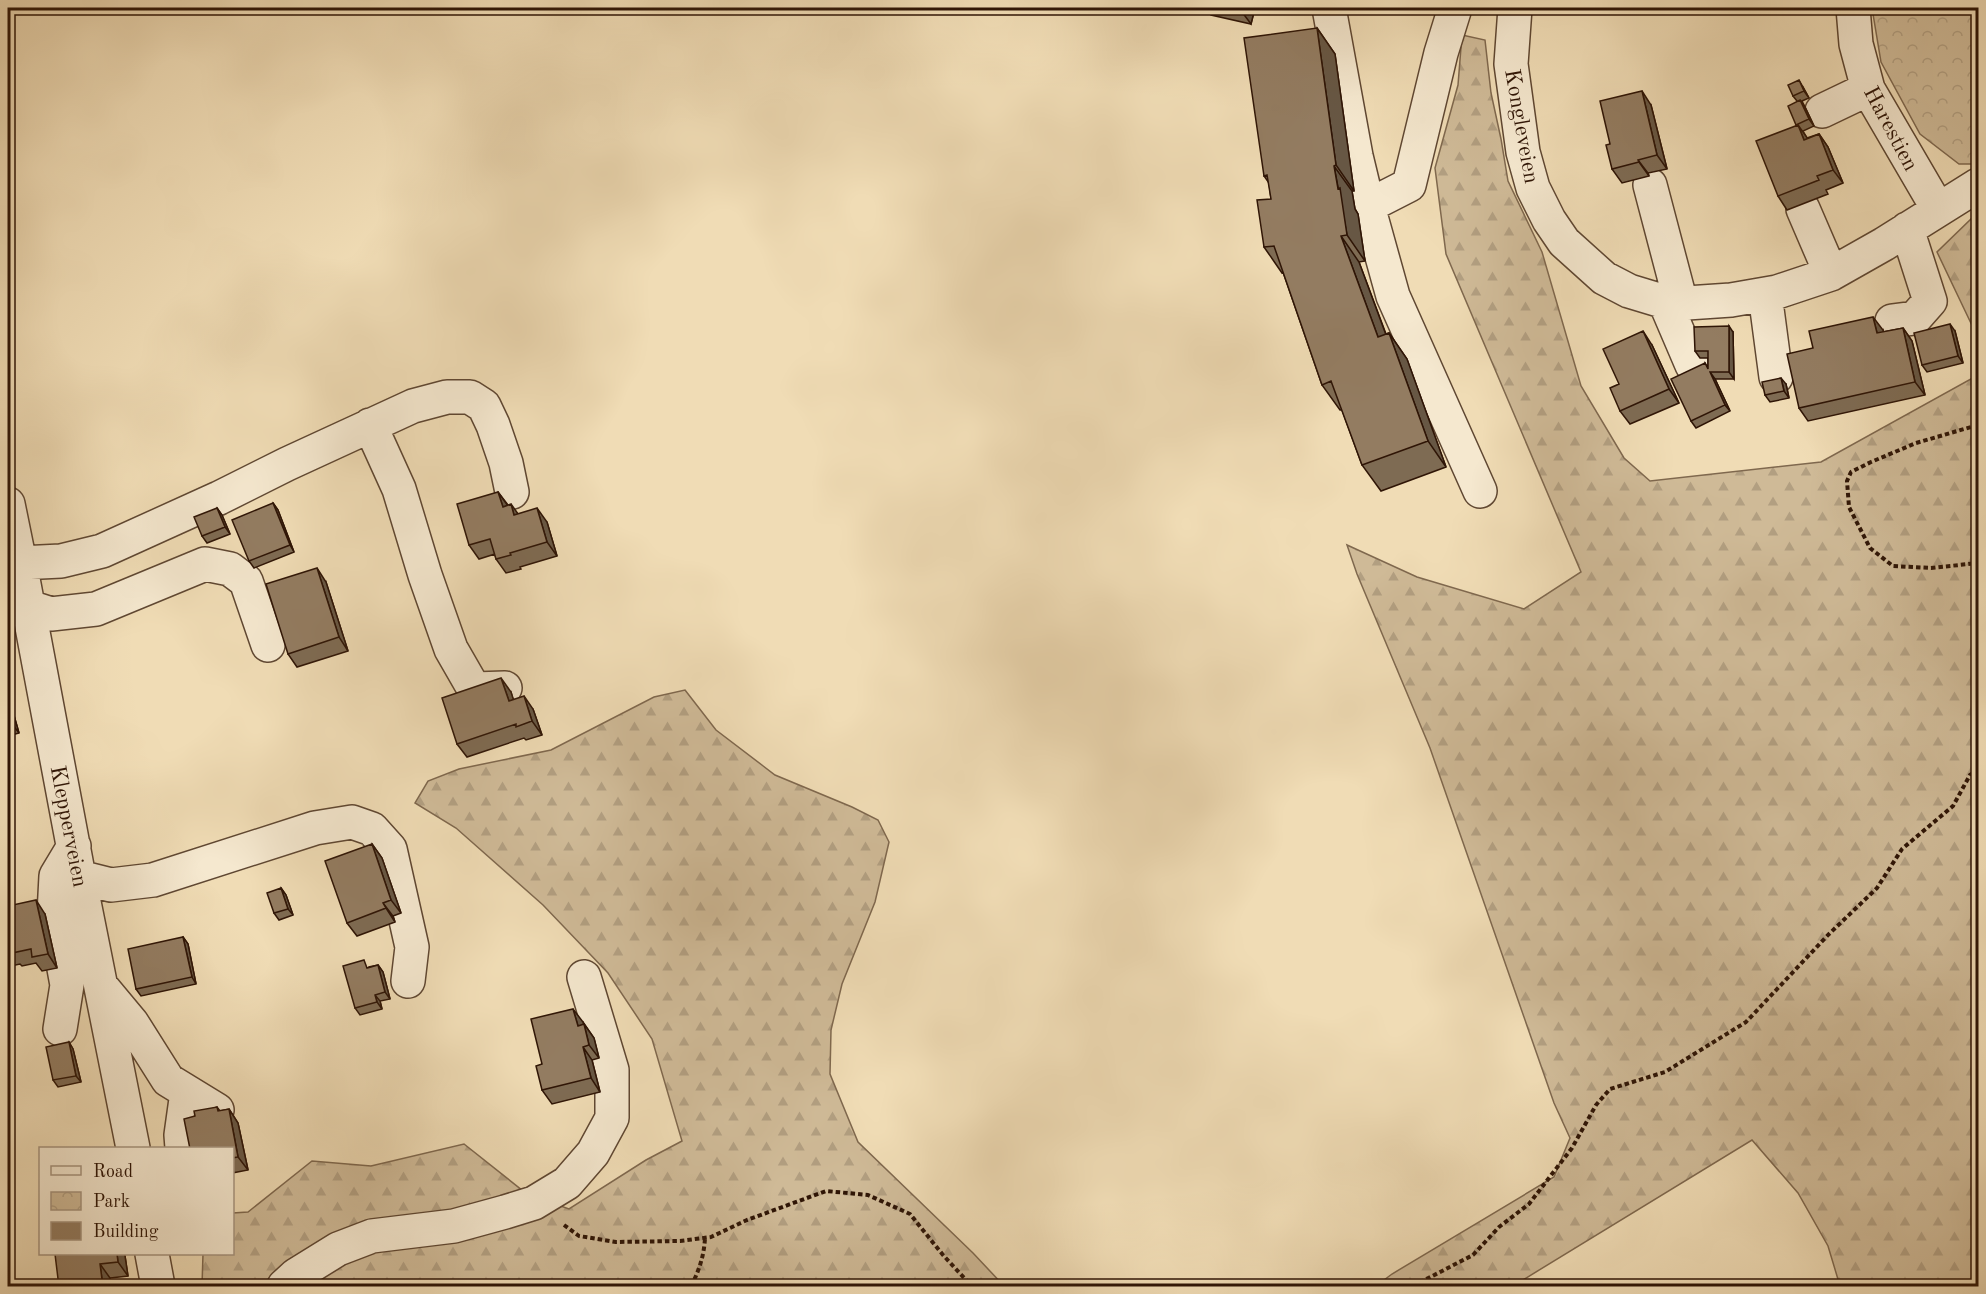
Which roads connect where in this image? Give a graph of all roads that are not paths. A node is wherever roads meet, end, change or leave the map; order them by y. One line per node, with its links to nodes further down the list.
1 (1329, 8): 9 (street)
2 (1455, 8): 9 (street)
3 (1515, 8): 15 (street, Kongleveien)
4 (1853, 8): 5 (street, Harestien)
5 (1868, 89): 6 (street); 11 (street, Harestien)
6 (1822, 111)
7 (1650, 185): 15 (street)
8 (1978, 185): 11 (street, Kongleveien)
9 (1368, 206): 20 (street)
10 (1803, 209): 13 (street)
11 (1938, 209): 12 (street, Kongleveien)
12 (1907, 229): 13 (street, Kongleveien); 16 (street)
13 (1831, 274): 14 (street, Kongleveien)
14 (1765, 294): 15 (street, Kongleveien); 18 (street)
15 (1673, 303): 17 (street)
16 (1892, 321)
17 (1692, 365)
18 (1776, 377)
19 (370, 425): 21 (street); 23 (street); 25 (street)
20 (1480, 491)
21 (512, 492)
22 (8, 504): 23 (street, Klepperveien)
23 (20, 587): 24 (street); 26 (street, Klepperveien)
24 (268, 645)
25 (505, 688)
26 (74, 846): 27 (street, Klepperveien); 31 (street)
27 (79, 877): 29 (street); 30 (street, Klepperveien)
28 (584, 977): 38 (street)
29 (408, 981)
30 (101, 986): 32 (street); 34 (street, Klepperveien)
31 (60, 1029)
32 (187, 1092): 33 (street); 35 (street)
33 (217, 1110)
34 (133, 1147)
35 (182, 1147)
36 (152, 1255): 37 (street)
37 (158, 1287)
38 (284, 1287)

